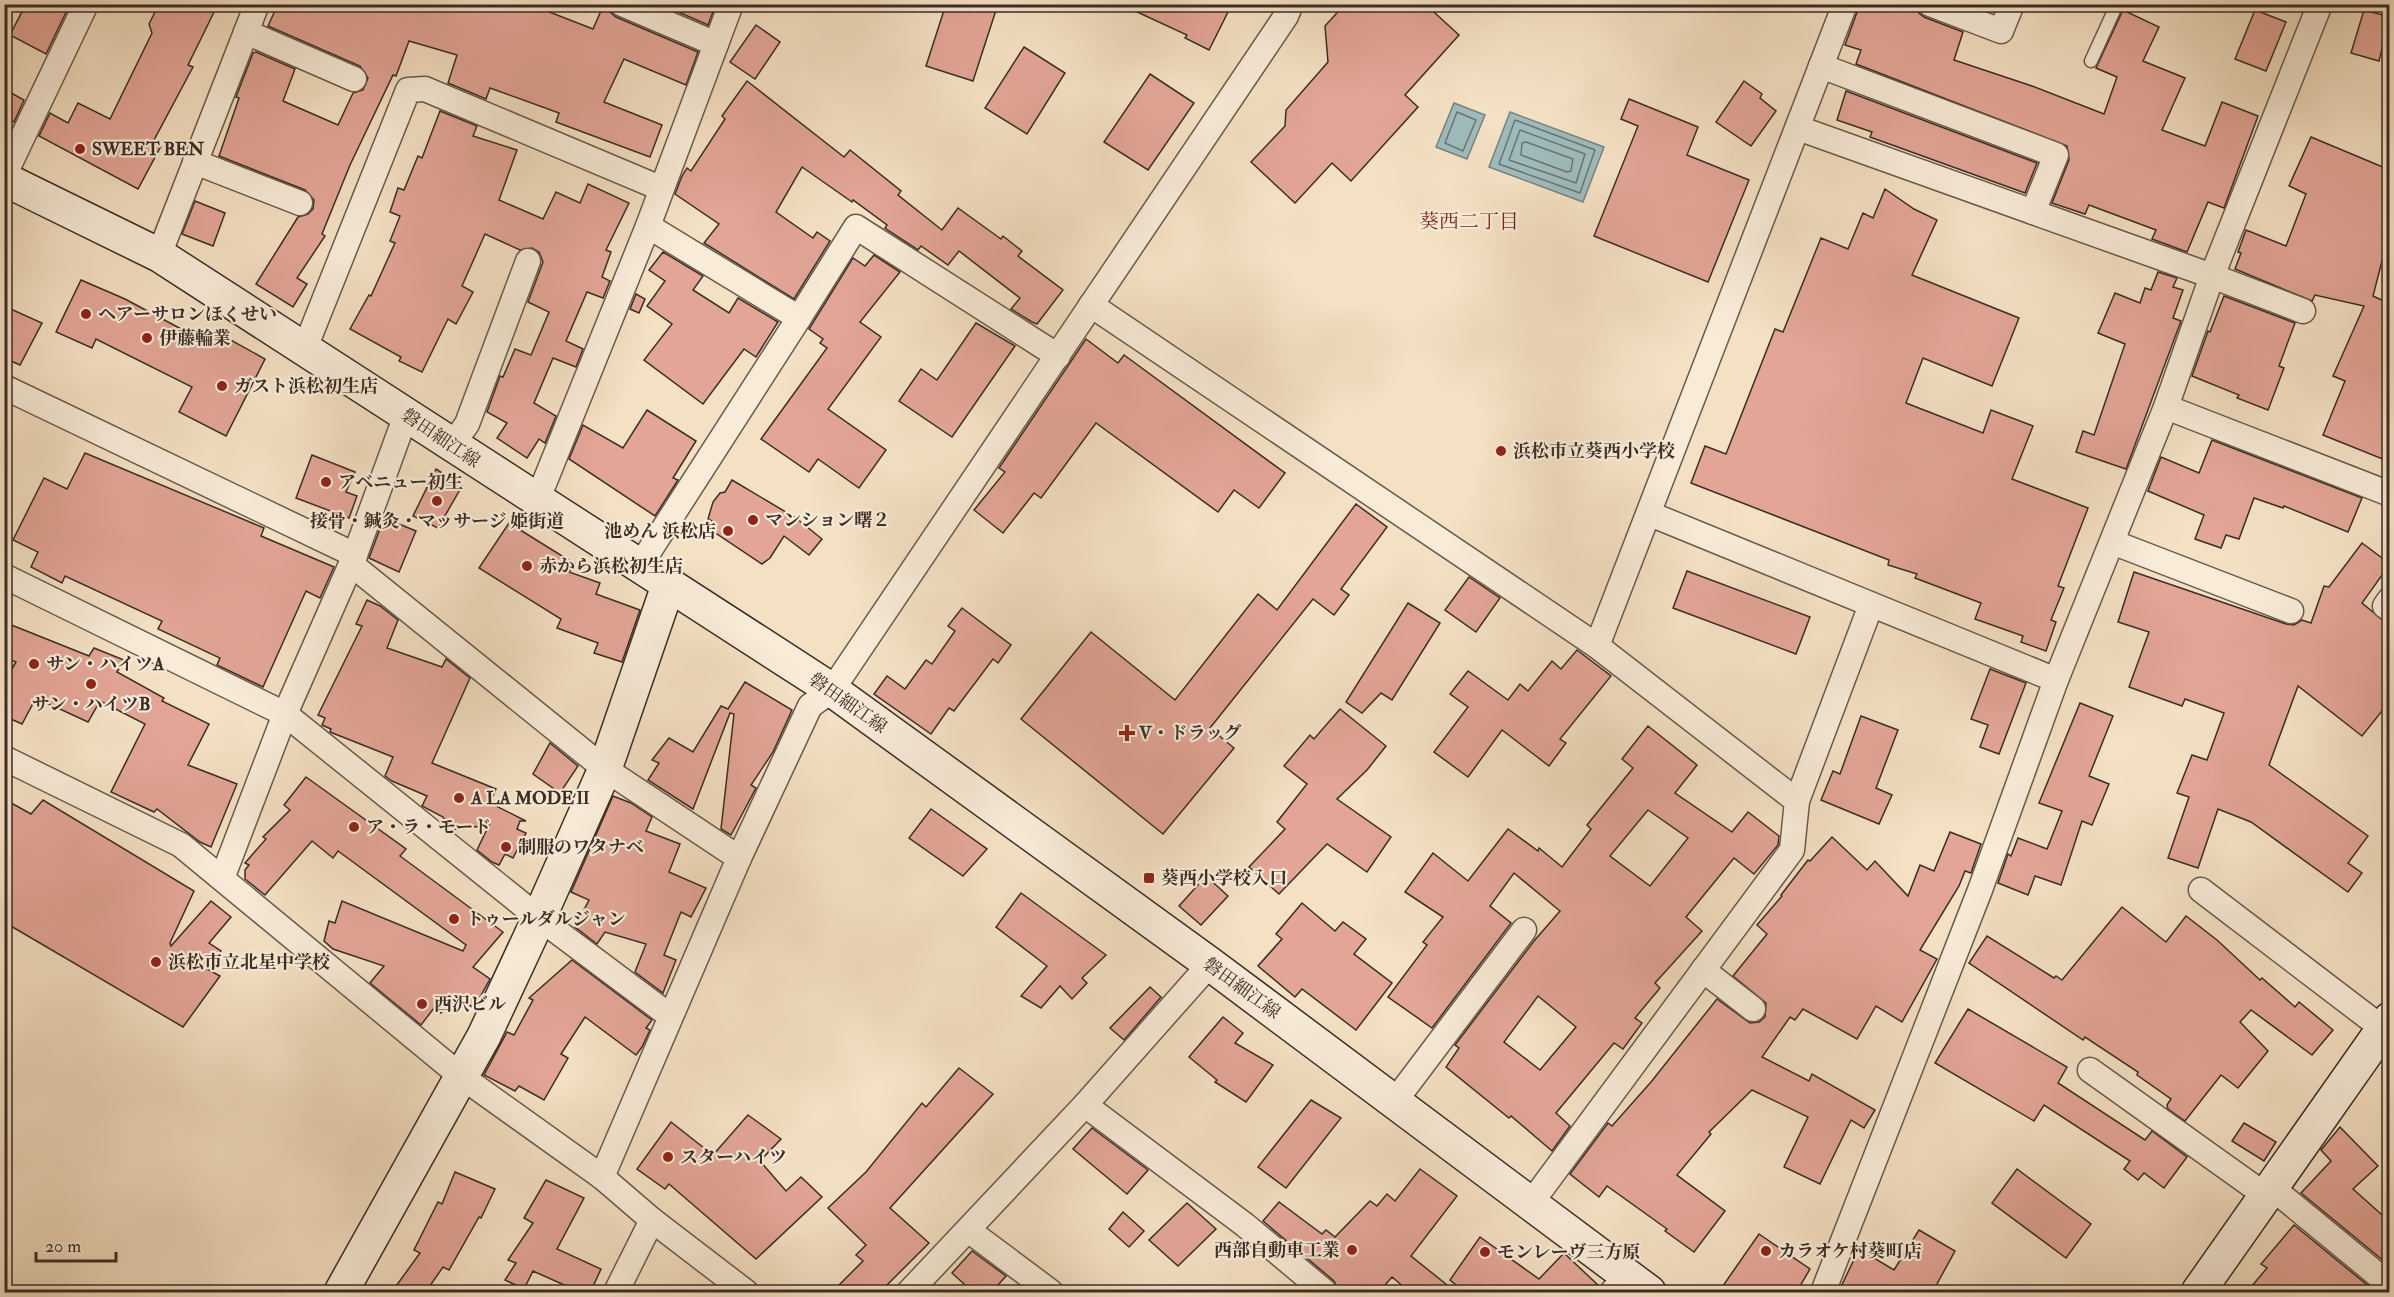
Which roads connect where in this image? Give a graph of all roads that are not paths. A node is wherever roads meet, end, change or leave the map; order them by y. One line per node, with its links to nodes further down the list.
1 (86, 4): 18 (street)
2 (257, 4): 11 (street)
3 (622, 4): 12 (street)
4 (730, 4): 12 (street)
5 (1291, 4): 26 (street)
6 (1845, 4): 14 (street)
7 (1930, 4): 8 (street)
8 (2012, 4)
9 (2117, 4): 13 (lane)
10 (2316, 6): 25 (street)
11 (246, 32): 15 (street); 17 (street)
12 (716, 44): 19 (street)
13 (2091, 61)
14 (1821, 66): 16 (street); 21 (street)
15 (354, 79)
16 (1798, 128): 21 (street); 37 (street)
17 (195, 162): 20 (street); 23 (street)
18 (4, 178): 23 (main road, 磐田細江線)
19 (660, 188): 22 (street); 29 (street)
20 (300, 203)
21 (2033, 212): 25 (street)
22 (648, 226): 28 (street); 36 (street)
23 (159, 255): 29 (main road, 磐田細江線)
24 (528, 261): 34 (street)
25 (2212, 276): 27 (street); 32 (street)
26 (1091, 305): 30 (street); 47 (street)
27 (2303, 311)
28 (799, 318): 30 (street); 40 (street)
29 (304, 348): 33 (main road, 磐田細江線)
30 (1058, 356): 49 (street)
31 (4, 387): 39 (street)
32 (2166, 407): 35 (street); 38 (street)
33 (406, 415): 34 (main road, 磐田細江線); 39 (street)
34 (452, 445): 36 (main road, 磐田細江線)
35 (2390, 494)
36 (537, 501): 40 (main road, 磐田細江線)
37 (1650, 514): 44 (street); 47 (street)
38 (2112, 542): 46 (street); 48 (street)
39 (353, 559): 50 (street); 52 (street)
40 (639, 567): 42 (main road, 磐田細江線)
41 (4, 576): 50 (street)
42 (668, 586): 49 (main road, 磐田細江線); 52 (main road)
43 (2390, 599): 45 (street)
44 (1871, 605): 48 (street); 53 (street)
45 (2390, 609)
46 (2290, 611)
47 (1597, 646): 53 (street)
48 (2056, 680): 81 (street)
49 (832, 690): 54 (street); 59 (main road, 磐田細江線)
50 (285, 714): 55 (street); 57 (street)
51 (4, 758): 55 (street)
52 (605, 769): 54 (street); 57 (main road)
53 (1797, 801): 60 (street)
54 (739, 858): 62 (street)
55 (223, 876): 65 (street)
56 (2201, 890): 63 (street)
57 (538, 918): 62 (street); 65 (main road)
58 (1524, 930): 66 (street)
59 (1210, 964): 66 (main road, 磐田細江線); 67 (street)
60 (1703, 970): 61 (street); 70 (street)
61 (1753, 1009)
62 (670, 1016): 68 (street)
63 (2386, 1023): 69 (main road)
64 (2090, 1070): 69 (street)
65 (462, 1077): 68 (street); 75 (main road)
66 (1395, 1101): 70 (main road, 磐田細江線)
67 (1086, 1105): 72 (street); 80 (street)
68 (603, 1177): 71 (street)
69 (2268, 1191): 73 (street); 82 (main road)
70 (1532, 1203): 74 (main road, 磐田細江線)
71 (652, 1220): 76 (street); 77 (street)
72 (968, 1230): 78 (street); 79 (street)
73 (2390, 1285)
74 (1630, 1287)
75 (346, 1291)
76 (616, 1293)
77 (746, 1293)
78 (909, 1293)
79 (1051, 1293)
80 (1325, 1293)
81 (1823, 1293)
82 (2198, 1293)

